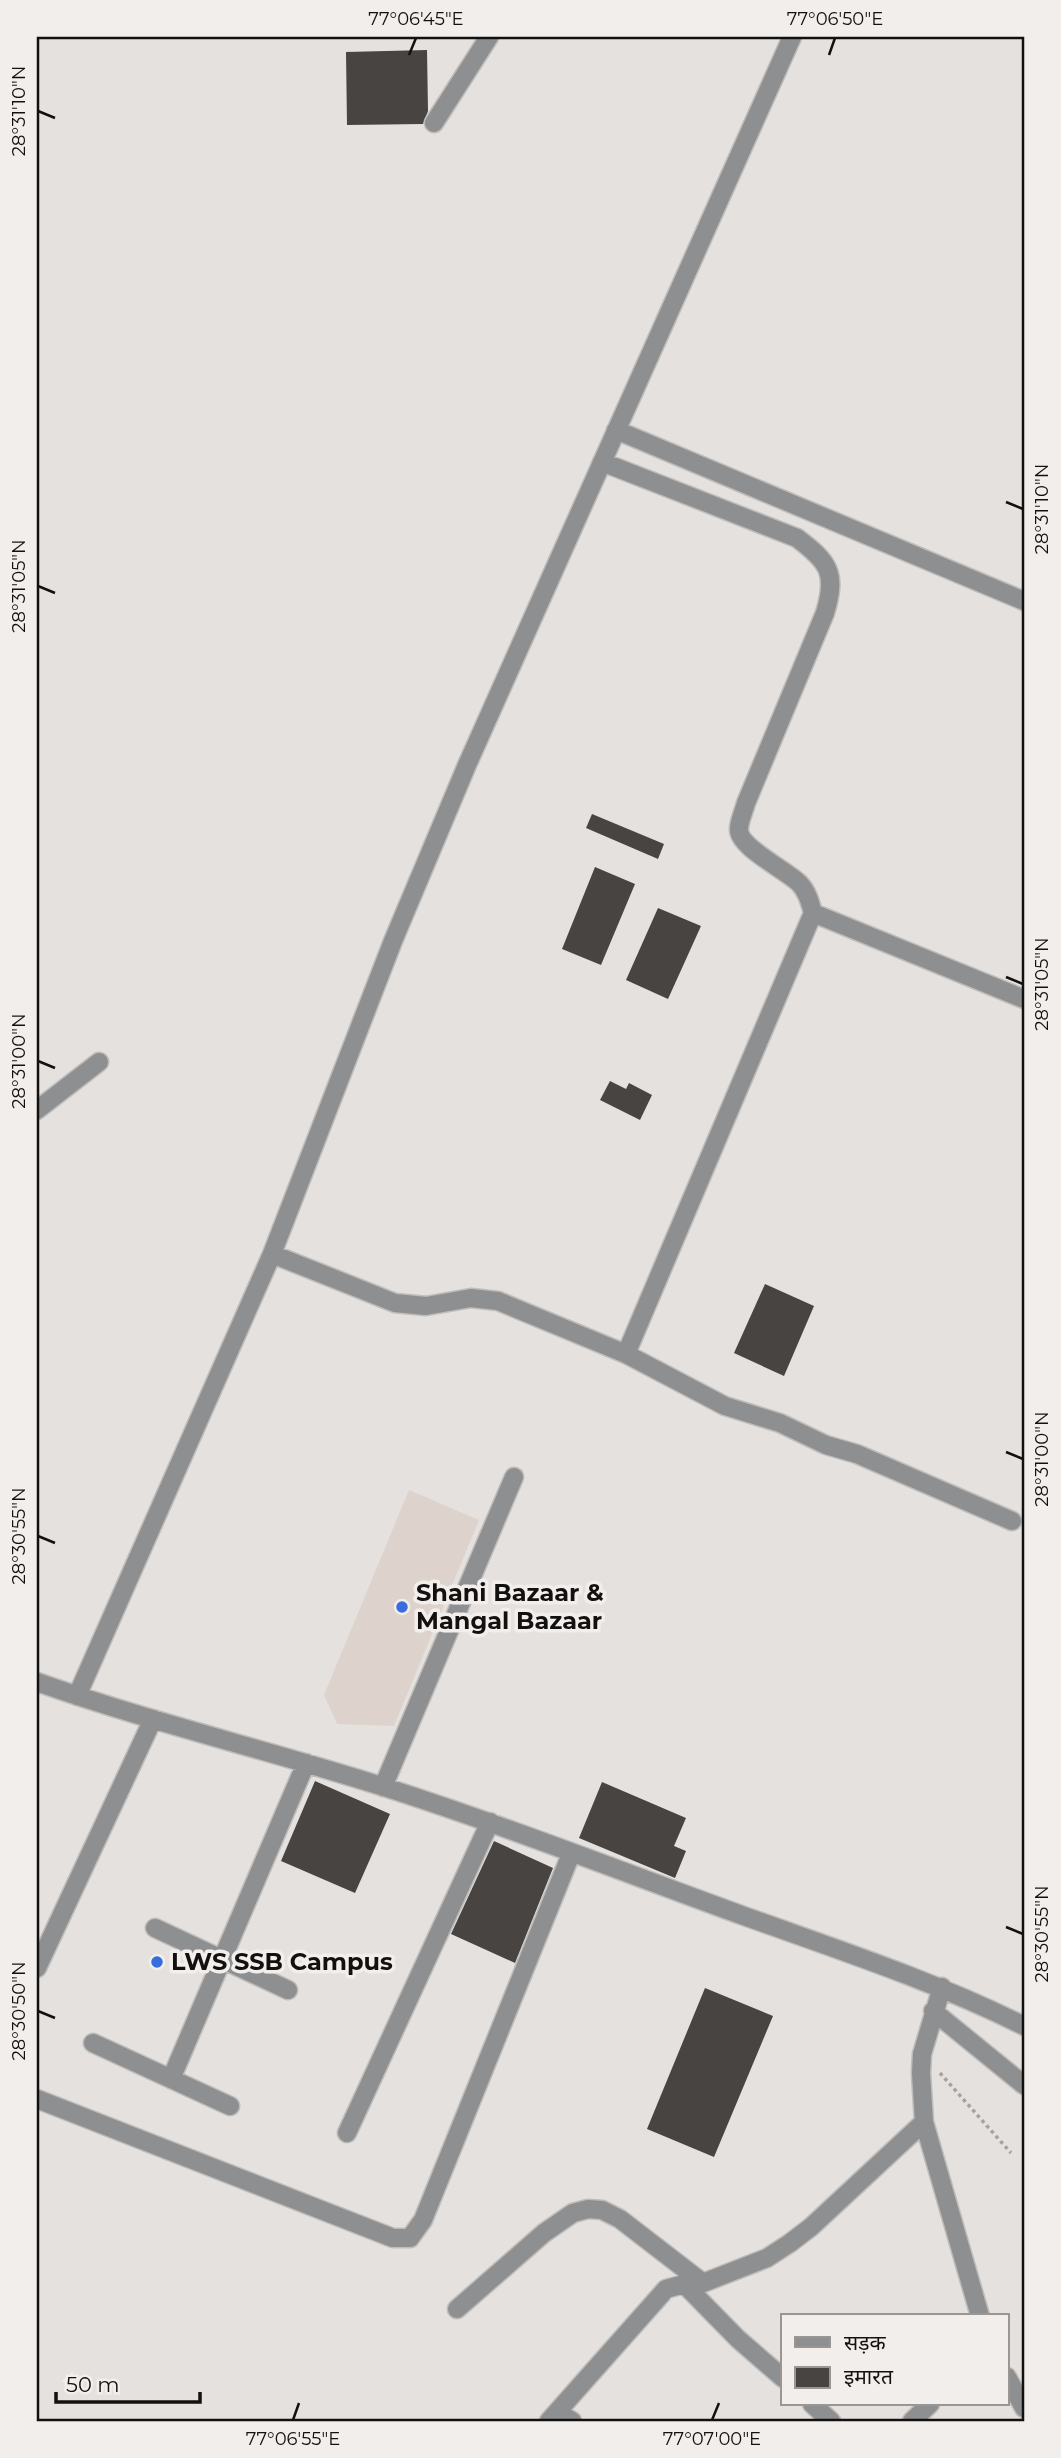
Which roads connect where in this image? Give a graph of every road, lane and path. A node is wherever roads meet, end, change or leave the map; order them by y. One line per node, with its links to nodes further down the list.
1 (489, 37): 3 (street)
2 (792, 37): 4 (street)
3 (434, 122)
4 (616, 430): 5 (street); 6 (street)
5 (602, 462): 7 (street); 11 (street)
6 (1024, 601)
7 (813, 913): 8 (street); 12 (street)
8 (1024, 999)
9 (99, 1062): 10 (street)
10 (37, 1110)
11 (272, 1254): 12 (street); 16 (street)
12 (626, 1354): 14 (street)
13 (514, 1477): 19 (street)
14 (1013, 1521)
15 (37, 1682): 16 (street)
16 (77, 1696): 17 (street)
17 (153, 1719): 18 (street); 24 (street)
18 (306, 1763): 19 (street); 23 (street)
19 (383, 1787): 20 (street)
20 (490, 1822): 21 (street); 36 (street)
21 (571, 1854): 25 (street); 33 (street)
22 (155, 1928): 23 (street)
23 (222, 1959): 26 (street); 31 (street)
24 (37, 1968)
25 (942, 1987): 27 (street); 28 (street)
26 (288, 1990)
27 (933, 2011): 30 (street); 32 (street)
28 (1024, 2026)
29 (93, 2043): 31 (street)
30 (922, 2054): 35 (street); 37 (path)
31 (171, 2079): 34 (street)
32 (1024, 2085)
33 (37, 2099)
34 (230, 2106)
35 (924, 2122): 38 (street); 41 (street)
36 (347, 2133)
37 (1011, 2153)
38 (703, 2283): 39 (street); 40 (street)
39 (684, 2284): 42 (street); 47 (street)
40 (457, 2309)
41 (979, 2314)
42 (781, 2376)
43 (1009, 2382): 46 (street)
44 (814, 2406): 48 (street)
45 (928, 2406): 49 (street)
46 (1024, 2408)
47 (559, 2418)
48 (831, 2421)
49 (912, 2421)

